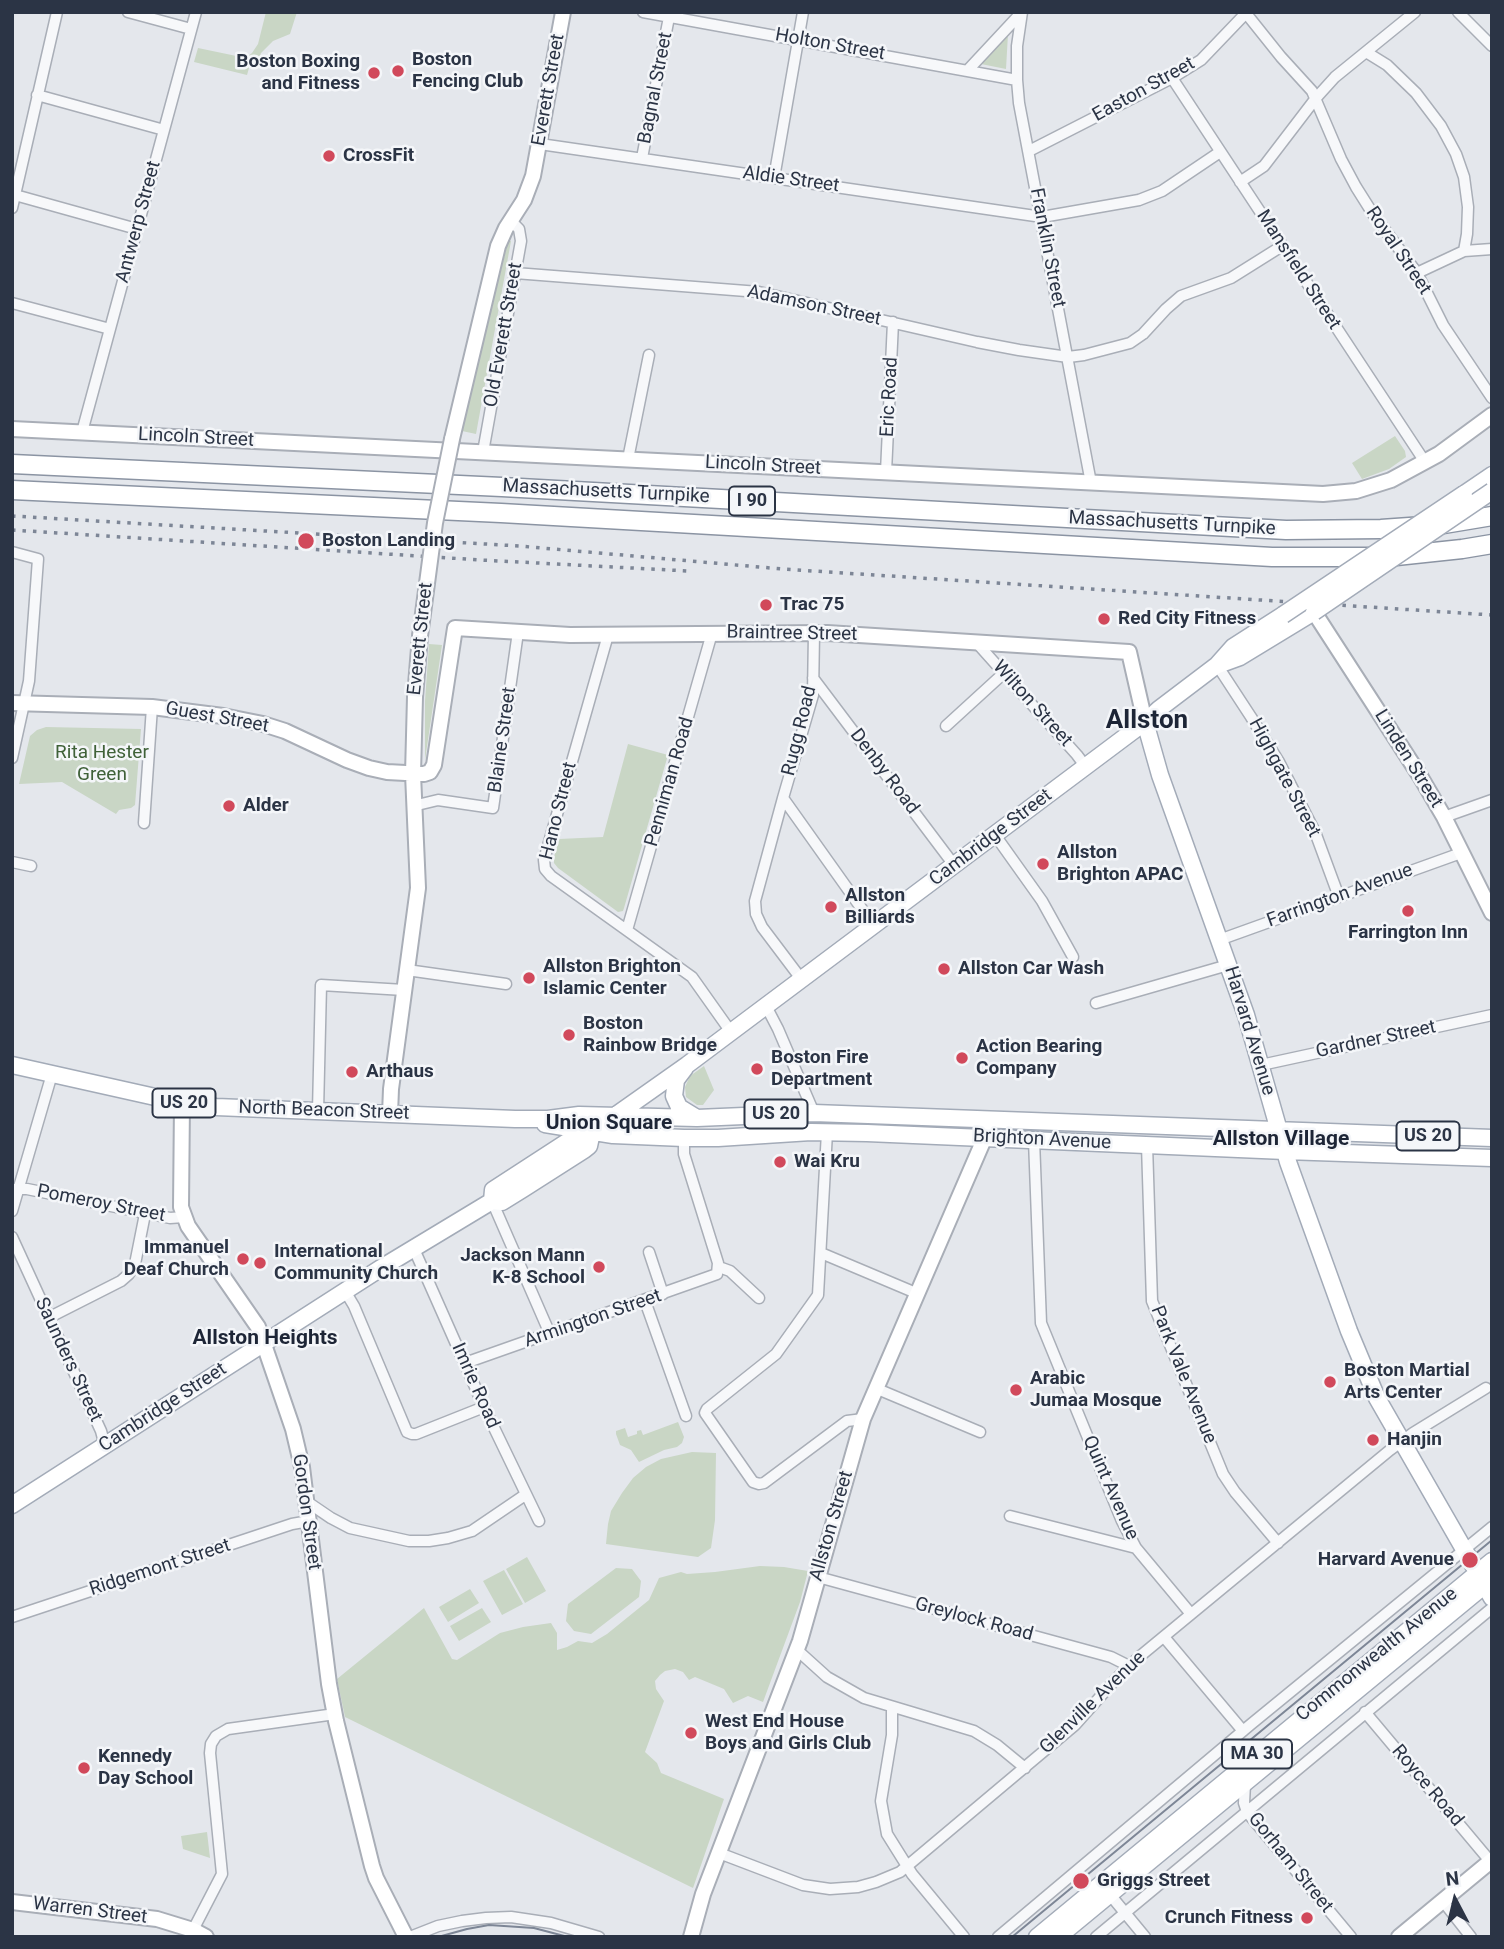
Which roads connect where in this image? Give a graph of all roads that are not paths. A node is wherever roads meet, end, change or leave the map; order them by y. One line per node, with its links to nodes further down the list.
1 (57, 12): 19 (street)
2 (128, 12): 12 (street)
3 (196, 12): 12 (street, Antwerp Street)
4 (563, 12): 22 (street, Everett Street)
5 (643, 12): 11 (street, Holton Street)
6 (803, 12): 13 (street)
7 (1022, 12): 16 (street); 18 (street, Franklin Street)
8 (1415, 12): 15 (street)
9 (1458, 12): 14 (street)
10 (1246, 13): 17 (street, Easton Street); 20 (street, Royal Street)
11 (669, 17): 13 (street, Holton Street); 25 (street, Bagnal Street)
12 (191, 29): 21 (street, Antwerp Street)
13 (799, 40): 16 (street, Holton Street); 26 (street)
14 (1492, 46)
15 (1366, 52): 20 (street); 35 (street)
16 (967, 71): 18 (street, Holton Street)
17 (1172, 78): 23 (street, Easton Street); 24 (street, Mansfield Street)
18 (1017, 80): 23 (street, Franklin Street)
19 (37, 95): 21 (street); 28 (street)
20 (1316, 98): 27 (street); 37 (street, Royal Street)
21 (164, 130): 32 (street, Antwerp Street)
22 (540, 144): 25 (street, Aldie Street); 31 (street, Everett Street)
23 (1028, 151): 30 (street, Franklin Street)
24 (1220, 152): 27 (street, Mansfield Street); 30 (street, Aldie Street)
25 (642, 158): 26 (street, Aldie Street)
26 (774, 177): 30 (street, Aldie Street)
27 (1240, 182): 33 (street, Mansfield Street)
28 (15, 195): 29 (street); 32 (street)
29 (12, 208)
30 (1042, 217): 42 (street, Franklin Street)
31 (511, 221): 36 (street, Old Everett Street); 74 (street, Everett Street, bridge)
32 (137, 229): 40 (street, Antwerp Street)
33 (1282, 246): 42 (street, Adamson Street); 49 (street, Mansfield Street)
34 (1492, 249): 35 (street)
35 (1464, 251): 37 (street)
36 (515, 273): 39 (street, Adamson Street); 47 (street, Old Everett Street)
37 (1417, 273): 43 (street, Royal Street)
38 (12, 303): 40 (street)
39 (893, 323): 42 (street, Adamson Street); 51 (street, Eric Road)
40 (110, 329): 46 (street, Antwerp Street)
41 (649, 355): 48 (street)
42 (1068, 356): 53 (street, Franklin Street)
43 (1492, 397)
44 (1492, 415): 49 (street, Lincoln Street)
45 (12, 429): 46 (street, Lincoln Street)
46 (82, 432): 47 (street, Lincoln Street)
47 (483, 452): 48 (street, Lincoln Street)
48 (628, 459): 51 (street, Lincoln Street)
49 (1424, 462): 53 (street, Lincoln Street)
50 (12, 464): 56 (highway, Massachusetts Turnpike / I 90)
51 (886, 472): 53 (street, Lincoln Street)
52 (1492, 475): 65 (main road, Cambridge Street, bridge)
53 (1091, 483)
54 (12, 490): 57 (highway, Massachusetts Turnpike / I 90)
55 (1492, 491): 59 (main road, Cambridge Street, bridge)
56 (1492, 516)
57 (1492, 544)
58 (12, 552): 68 (street)
59 (1312, 616): 65 (main road, Cambridge Street); 78 (street, Linden Street)
60 (518, 632): 63 (street, Braintree Street); 74 (street, Braintree Street); 77 (street, Blaine Street)
61 (712, 633): 62 (street, Braintree Street); 63 (street, Braintree Street); 88 (street, Penniman Road)
62 (814, 633): 64 (street, Braintree Street); 67 (street, Rugg Road)
63 (608, 635): 88 (street, Hano Street)
64 (976, 642): 66 (street, Wilton Street); 70 (street, Braintree Street)
65 (1217, 665): 70 (main road, Cambridge Street); 85 (street, Highgate Street)
66 (1004, 673): 71 (street); 73 (street, Wilton Street)
67 (813, 678): 75 (street, Rugg Road); 83 (street, Denby Road)
68 (18, 703): 69 (street, Guest Street); 72 (street)
69 (152, 707): 74 (street, Guest Street); 79 (street)
70 (1145, 722): 73 (main road, Cambridge Street); 89 (main road, Harvard Avenue)
71 (946, 726)
72 (12, 758)
73 (1086, 767): 80 (main road, Cambridge Street)
74 (413, 774): 77 (street, Everett Street)
75 (783, 798): 87 (street, Rugg Road); 93 (street)
76 (1492, 800): 78 (street)
77 (413, 806): 92 (street, Everett Street)
78 (1444, 817): 81 (street, Linden Street)
79 (144, 823)
80 (995, 835): 83 (main road, Cambridge Street); 90 (street)
81 (1461, 853): 85 (street, Farrington Avenue); 86 (street, Linden Street)
82 (12, 862): 84 (street)
83 (954, 865): 87 (main road, Cambridge Street)
84 (31, 866)
85 (1339, 897): 89 (street, Farrington Avenue)
86 (1492, 913)
87 (874, 926): 93 (main road, Cambridge Street)
88 (627, 930): 99 (street, Hano Street)
89 (1219, 940): 91 (main road, Harvard Avenue)
90 (1073, 957)
91 (1228, 965): 96 (street); 102 (main road, Harvard Avenue)
92 (407, 970): 94 (street); 95 (street, Everett Street)
93 (802, 980): 97 (main road, Cambridge Street)
94 (506, 984)
95 (404, 990): 105 (street); 107 (street, Everett Street)
96 (1096, 1003)
97 (766, 1006): 99 (main road, Cambridge Street); 106 (street)
98 (1492, 1015): 102 (street, Gardner Street)
99 (731, 1032): 101 (main road, Cambridge Street)
100 (12, 1065): 103 (main road, North Beacon Street / US 20)
101 (687, 1065): 108 (main road, Cambridge Street); 109 (main road)
102 (1261, 1065): 112 (main road, Harvard Avenue)
103 (52, 1074): 104 (main road, North Beacon Street / US 20); 122 (street)
104 (182, 1102): 105 (main road, North Beacon Street / US 20); 126 (street, Gordon Street)
105 (318, 1111): 107 (main road, North Beacon Street / US 20)
106 (814, 1113): 109 (main road, Brighton Avenue / US 20); 111 (main road, Brighton Avenue / US 20)
107 (390, 1114): 110 (main road, North Beacon Street / US 20)
108 (614, 1117): 109 (main road, Brighton Avenue / US 20); 110 (main road, North Beacon Street / US 20); 113 (main road, Cambridge Street)
109 (697, 1118)
110 (515, 1119): 113 (main road, North Beacon Street / US 20)
111 (986, 1120): 112 (main road, Brighton Avenue / US 20); 115 (street, Allston Street)
112 (1279, 1131): 117 (main road, Brighton Avenue / US 20); 120 (main road, Harvard Avenue)
113 (592, 1132): 116 (main road, Brighton Avenue / US 20); 123 (main road, Cambridge Street); 123 (main road, Cambridge Street)
114 (827, 1132): 115 (main road, Brighton Avenue / US 20); 116 (main road, Brighton Avenue / US 20); 130 (street)
115 (985, 1137): 118 (main road, Brighton Avenue / US 20); 134 (street, Allston Street)
116 (684, 1138): 132 (street)
117 (1492, 1139)
118 (1034, 1140): 119 (main road, Brighton Avenue / US 20); 158 (street, Quint Avenue)
119 (1147, 1145): 120 (main road, Brighton Avenue / US 20); 157 (street, Park Vale Avenue)
120 (1285, 1152): 121 (main road, Brighton Avenue / US 20); 148 (main road, Harvard Avenue)
121 (1492, 1158)
122 (15, 1189): 124 (street); 125 (street, Pomeroy Street)
123 (492, 1201): 128 (main road, Cambridge Street); 139 (street)
124 (12, 1211)
125 (145, 1214): 126 (street, Pomeroy Street); 138 (street)
126 (184, 1217): 140 (street, Gordon Street)
127 (12, 1237): 131 (street, Saunders Street)
128 (414, 1249): 133 (main road, Cambridge Street); 141 (street, Imrie Road)
129 (649, 1252): 135 (street)
130 (821, 1253): 134 (street); 146 (street)
131 (17, 1259): 138 (street, Saunders Street)
132 (719, 1269): 135 (street, Armington Street); 136 (street)
133 (345, 1291): 140 (main road, Cambridge Street); 144 (street)
134 (916, 1293): 142 (street, Allston Street)
135 (663, 1294): 137 (street, Armington Street)
136 (760, 1298)
137 (645, 1301): 139 (street, Armington Street); 145 (street)
138 (48, 1318): 149 (street, Saunders Street)
139 (550, 1334): 141 (street, Armington Street)
140 (264, 1345): 149 (main road, Cambridge Street); 151 (street, Gordon Street)
141 (465, 1363): 144 (street, Imrie Road)
142 (875, 1388): 146 (street, Allston Street); 147 (street)
143 (1486, 1388): 148 (street, Glenville Avenue)
144 (484, 1407): 150 (street, Imrie Road)
145 (686, 1416)
146 (863, 1419): 161 (street, Allston Street)
147 (980, 1432)
148 (1402, 1441): 157 (street, Glenville Avenue); 159 (main road, Harvard Avenue)
149 (105, 1446): 152 (main road, Cambridge Street)
150 (525, 1495): 151 (street); 155 (street, Imrie Road)
151 (306, 1501): 154 (street, Gordon Street)
152 (12, 1505)
153 (1010, 1516): 158 (street)
154 (309, 1521): 165 (street, Ridgemont Street); 171 (street, Gordon Street)
155 (539, 1521)
156 (1492, 1527): 159 (street, Commonwealth Avenue)
157 (1278, 1543): 164 (street, Glenville Avenue)
158 (1136, 1548): 164 (street, Quint Avenue)
159 (1464, 1549): 162 (main road, Harvard Avenue); 172 (street, Commonwealth Avenue)
160 (1492, 1561): 162 (main road, Commonwealth Avenue / MA 30)
161 (818, 1577): 167 (street, Allston Street); 168 (street, Greylock Road)
162 (1486, 1584): 174 (main road, Commonwealth Avenue / MA 30); 179 (main road, Commonwealth Avenue / MA 30)
163 (1492, 1608): 170 (street, Commonwealth Avenue)
164 (1191, 1614): 166 (street, Glenville Avenue)
165 (12, 1617)
166 (1164, 1637): 168 (street, Glenville Avenue); 172 (street)
167 (796, 1649): 169 (street); 176 (street, Allston Street)
168 (1129, 1666): 173 (street, Glenville Avenue)
169 (892, 1707): 173 (street); 178 (street)
170 (1365, 1712): 175 (street, Commonwealth Avenue); 177 (street, Royce Road)
171 (335, 1714): 183 (street); 184 (street, Gordon Street)
172 (1243, 1731): 188 (street, Commonwealth Avenue)
173 (1025, 1769): 178 (street, Glenville Avenue)
174 (1245, 1784): 175 (street, Gorham Street); 179 (main road, Commonwealth Avenue / MA 30)
175 (1247, 1812): 182 (street, Commonwealth Avenue); 193 (street, Gorham Street)
176 (719, 1853): 178 (street, Glenville Avenue); 186 (street, Allston Street)
177 (1491, 1860): 180 (street)
178 (907, 1867): 187 (street)
179 (1105, 1889): 182 (street); 189 (main road, Commonwealth Avenue / MA 30); 190 (main road, Commonwealth Avenue / MA 30)
180 (1442, 1900): 194 (street); 195 (street)
181 (12, 1902): 183 (street, Warren Street)
182 (1125, 1913): 191 (street, Commonwealth Avenue); 192 (street)
183 (200, 1933)
184 (408, 1937): 185 (street)
185 (599, 1937)
186 (691, 1937)
187 (964, 1937)
188 (998, 1937)
189 (1037, 1937)
190 (1058, 1937)
191 (1096, 1937)
192 (1145, 1937)
193 (1351, 1937)
194 (1399, 1937)
195 (1471, 1937)

